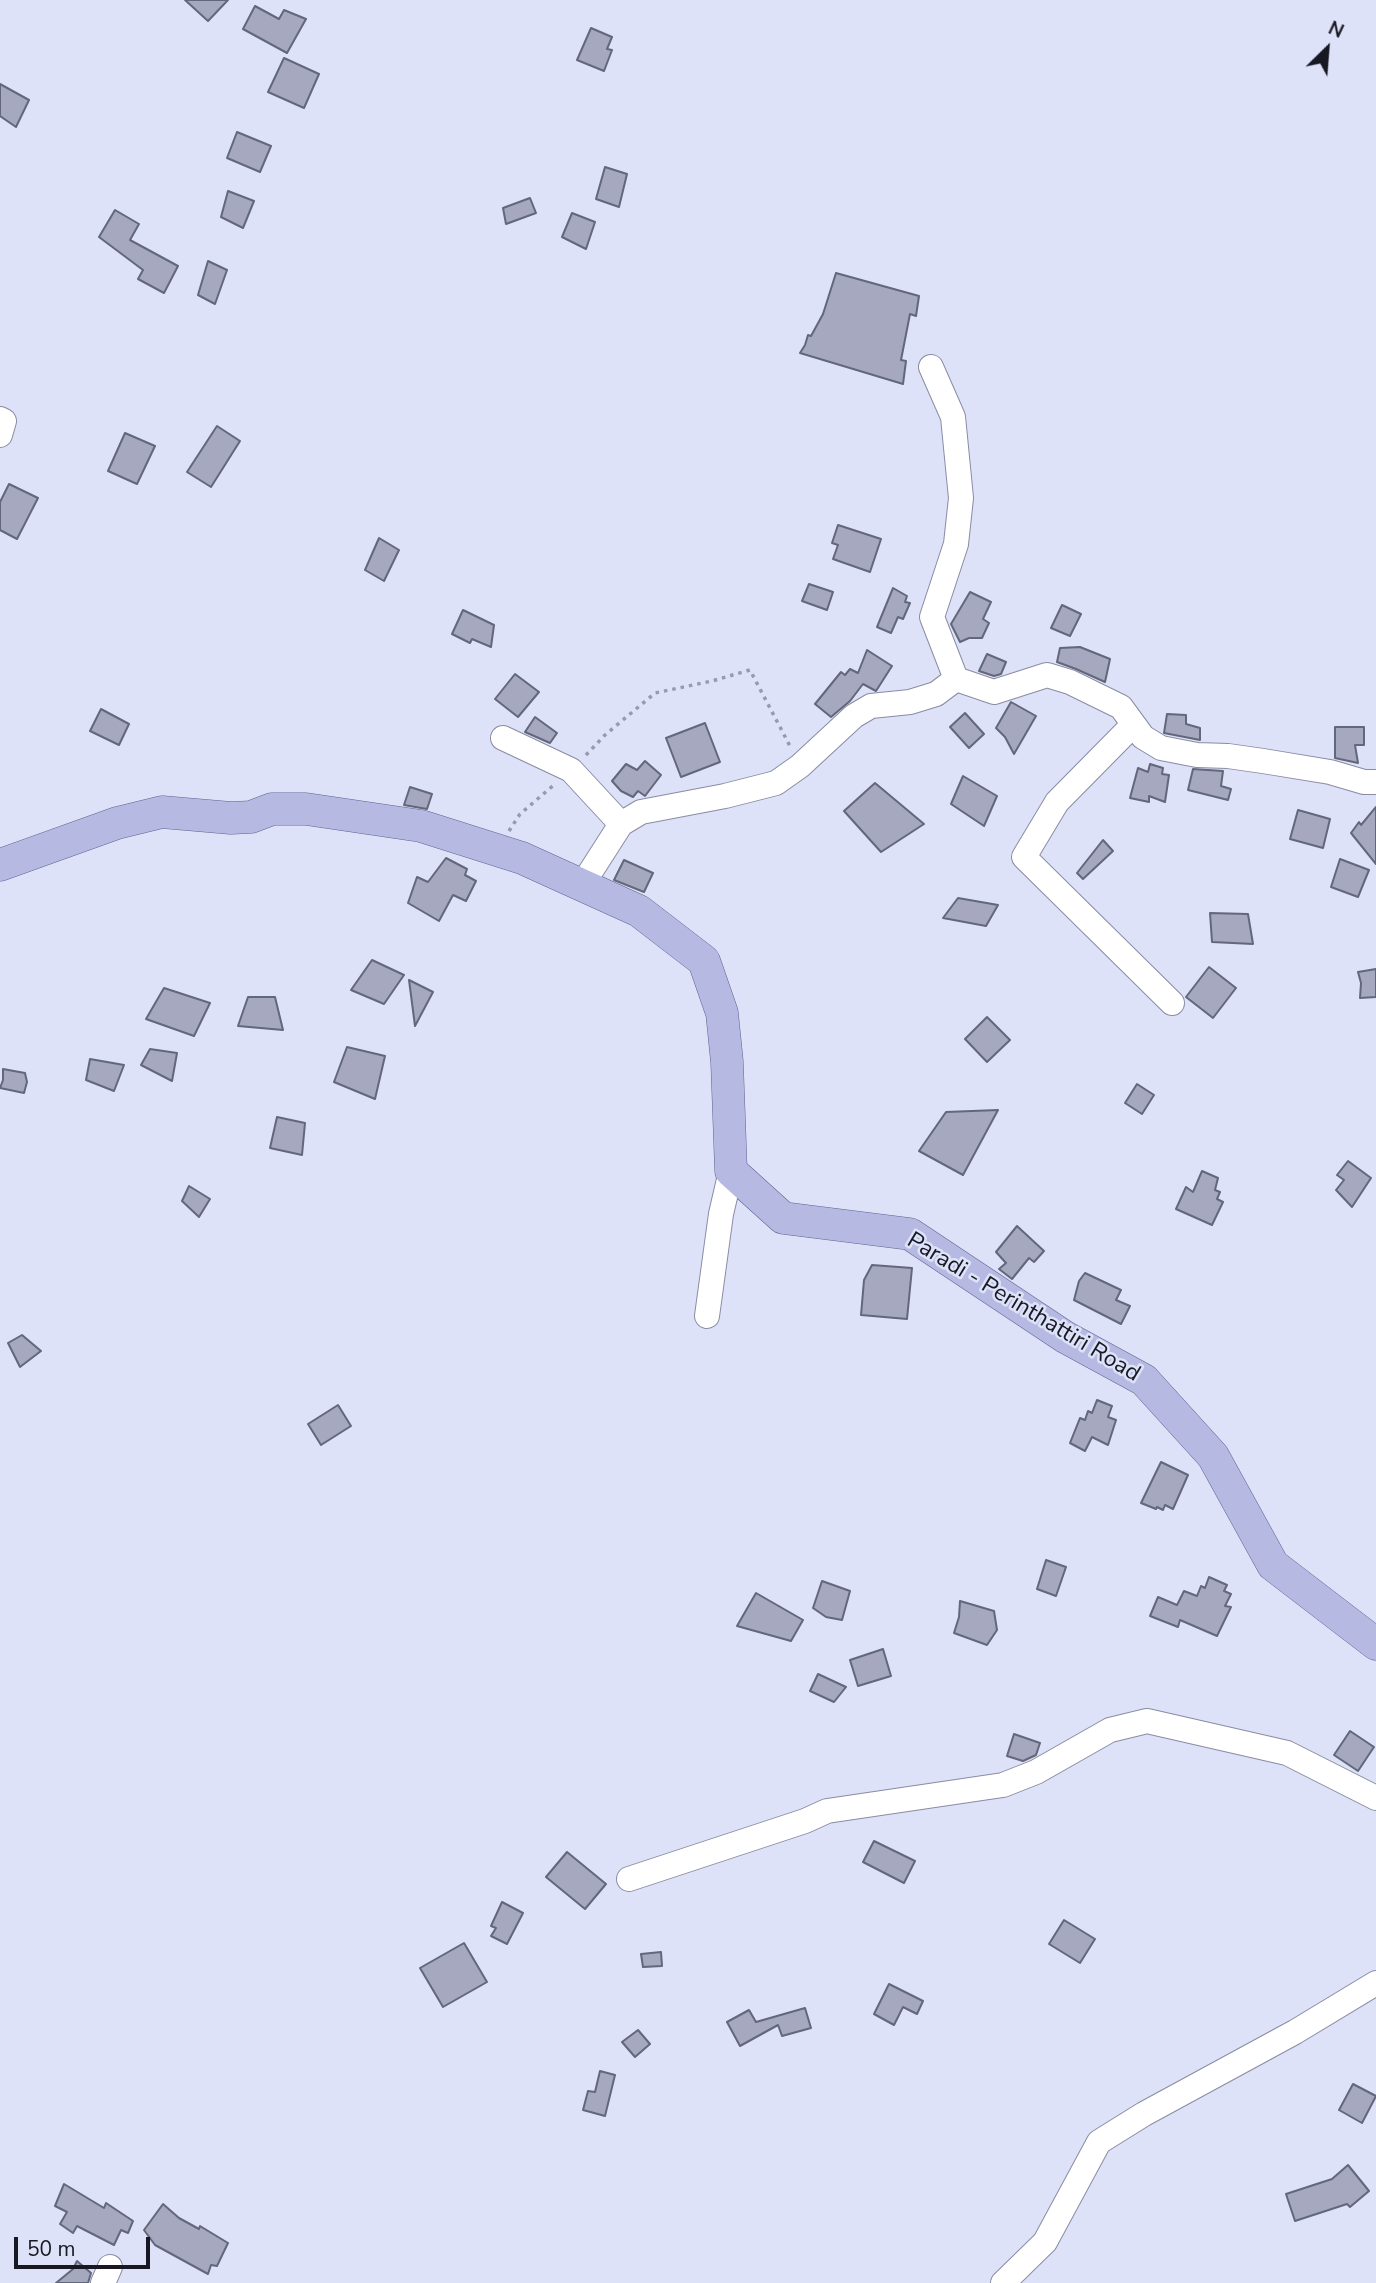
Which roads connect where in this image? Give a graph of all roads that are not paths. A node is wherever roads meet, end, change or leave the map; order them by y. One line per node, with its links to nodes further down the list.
1 (931, 367): 4 (street)
2 (0, 419): 3 (street)
3 (0, 435)
4 (956, 679): 5 (street); 8 (street)
5 (1133, 725): 7 (street); 11 (street)
6 (503, 738): 8 (street)
7 (1376, 782)
8 (621, 824): 10 (street)
9 (0, 865): 10 (main road)
10 (582, 885): 12 (main road)
11 (1172, 1003)
12 (731, 1171): 13 (street); 14 (main road, Paradi - Perinthattiri Road)
13 (707, 1316)
14 (1376, 1644)
15 (1376, 1798): 16 (street)
16 (629, 1879)
17 (1376, 1983): 18 (street)
18 (1003, 2283)

